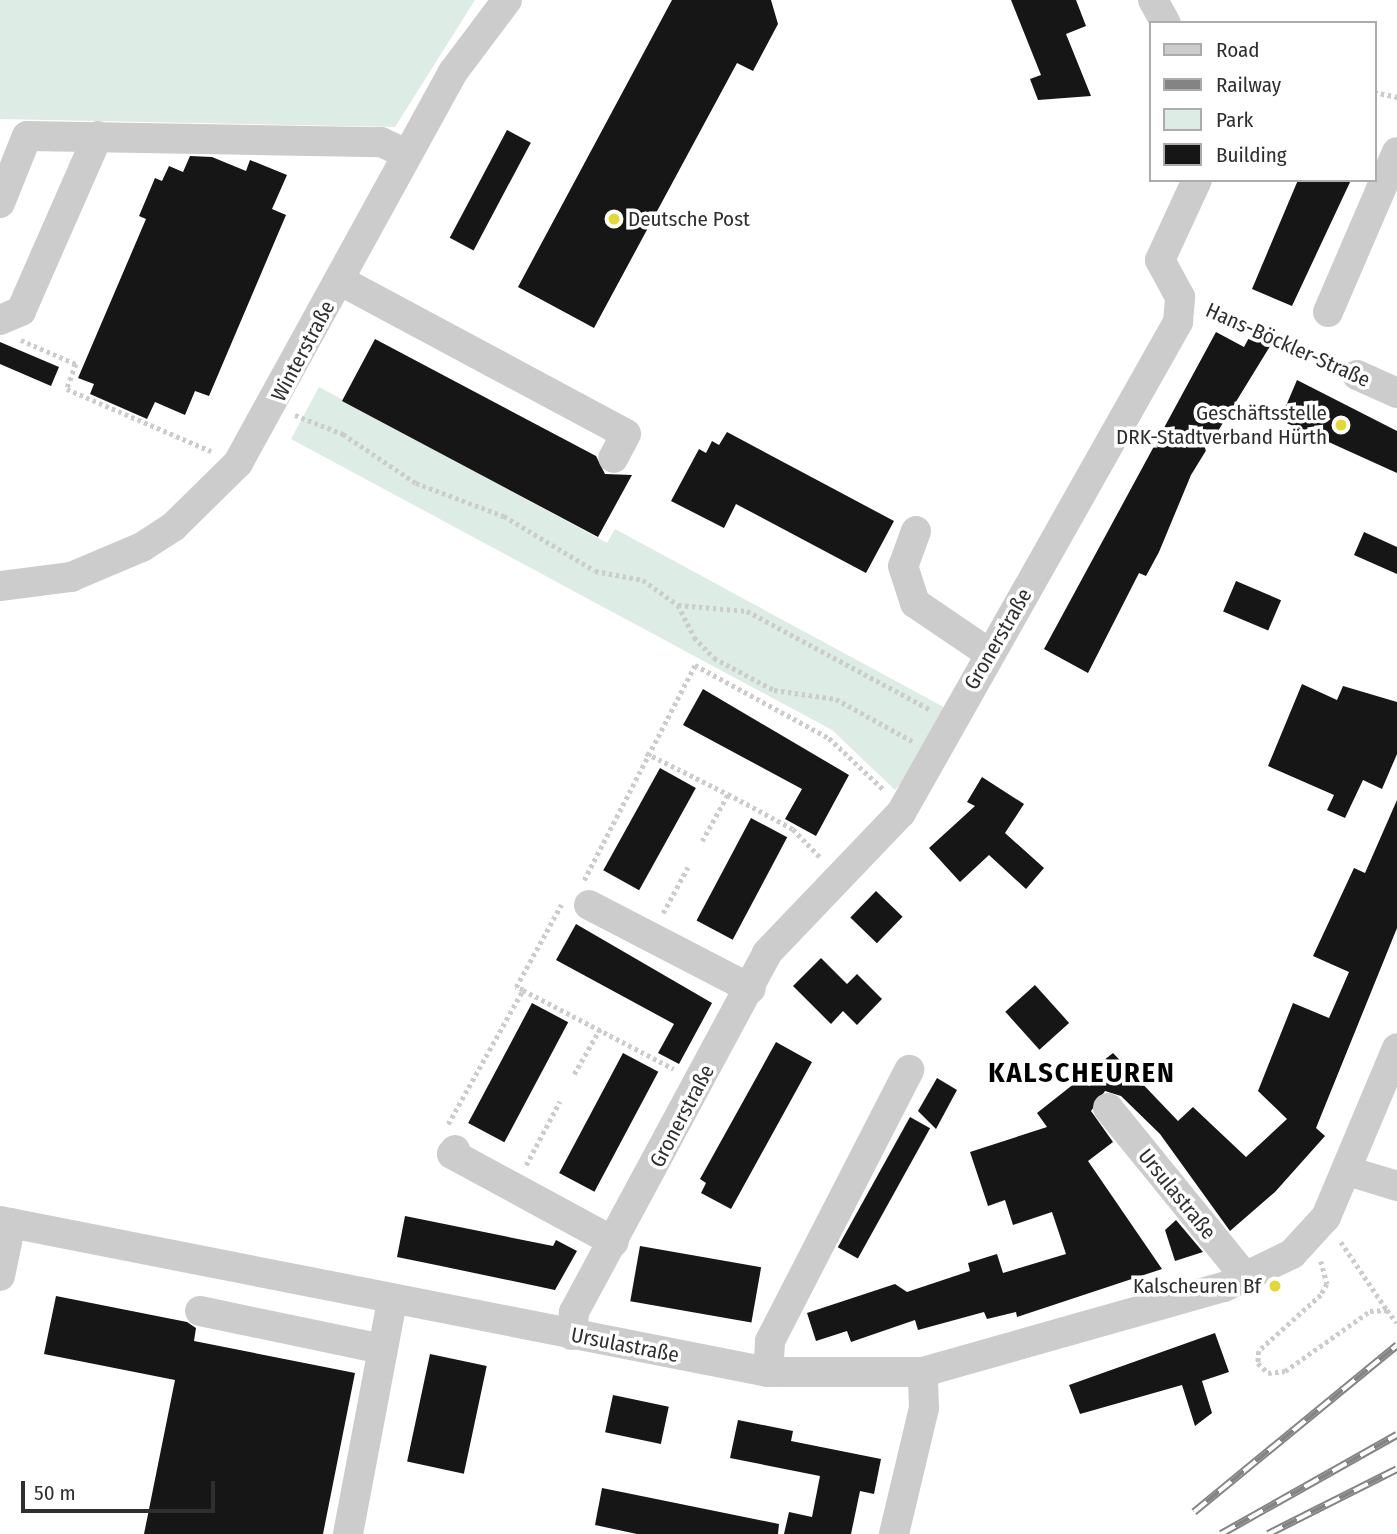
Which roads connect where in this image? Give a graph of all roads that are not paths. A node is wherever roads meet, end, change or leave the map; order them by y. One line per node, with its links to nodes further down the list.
1 (507, 0): 6 (street, Winterstraße)
2 (1153, 0): 3 (street)
3 (1165, 21)
4 (98, 136): 6 (street); 8 (street); 11 (street)
5 (1397, 152): 10 (street)
6 (407, 154): 9 (street, Winterstraße)
7 (1196, 182): 17 (street, Gronerstraße)
8 (0, 203)
9 (341, 281): 14 (street); 16 (street, Winterstraße)
10 (1328, 312)
11 (3, 320)
12 (1356, 375): 13 (street, Hans-Böckler-Straße)
13 (1397, 393)
14 (613, 458)
15 (916, 531): 17 (street)
16 (0, 586)
17 (990, 654): 19 (street, Gronerstraße)
18 (577, 902): 19 (street)
19 (751, 989): 27 (street, Gronerstraße)
20 (1397, 1048): 24 (street)
21 (909, 1070): 35 (street)
22 (1108, 1108): 29 (street, Ursulastraße)
23 (455, 1150): 27 (street)
24 (1346, 1175): 25 (street); 29 (street, Ursulastraße)
25 (1397, 1186)
26 (6, 1222): 28 (street); 31 (street, Ursulastraße)
27 (614, 1242): 33 (street, Gronerstraße)
28 (0, 1276)
29 (1246, 1278): 36 (street, Ursulastraße)
30 (776, 1285): 35 (street)
31 (391, 1301): 33 (street, Ursulastraße); 34 (street)
32 (200, 1311): 34 (street)
33 (572, 1335): 35 (street, Ursulastraße)
34 (383, 1349): 37 (street)
35 (758, 1370): 36 (street, Ursulastraße)
36 (923, 1372): 38 (street)
37 (348, 1534)
38 (894, 1534)

